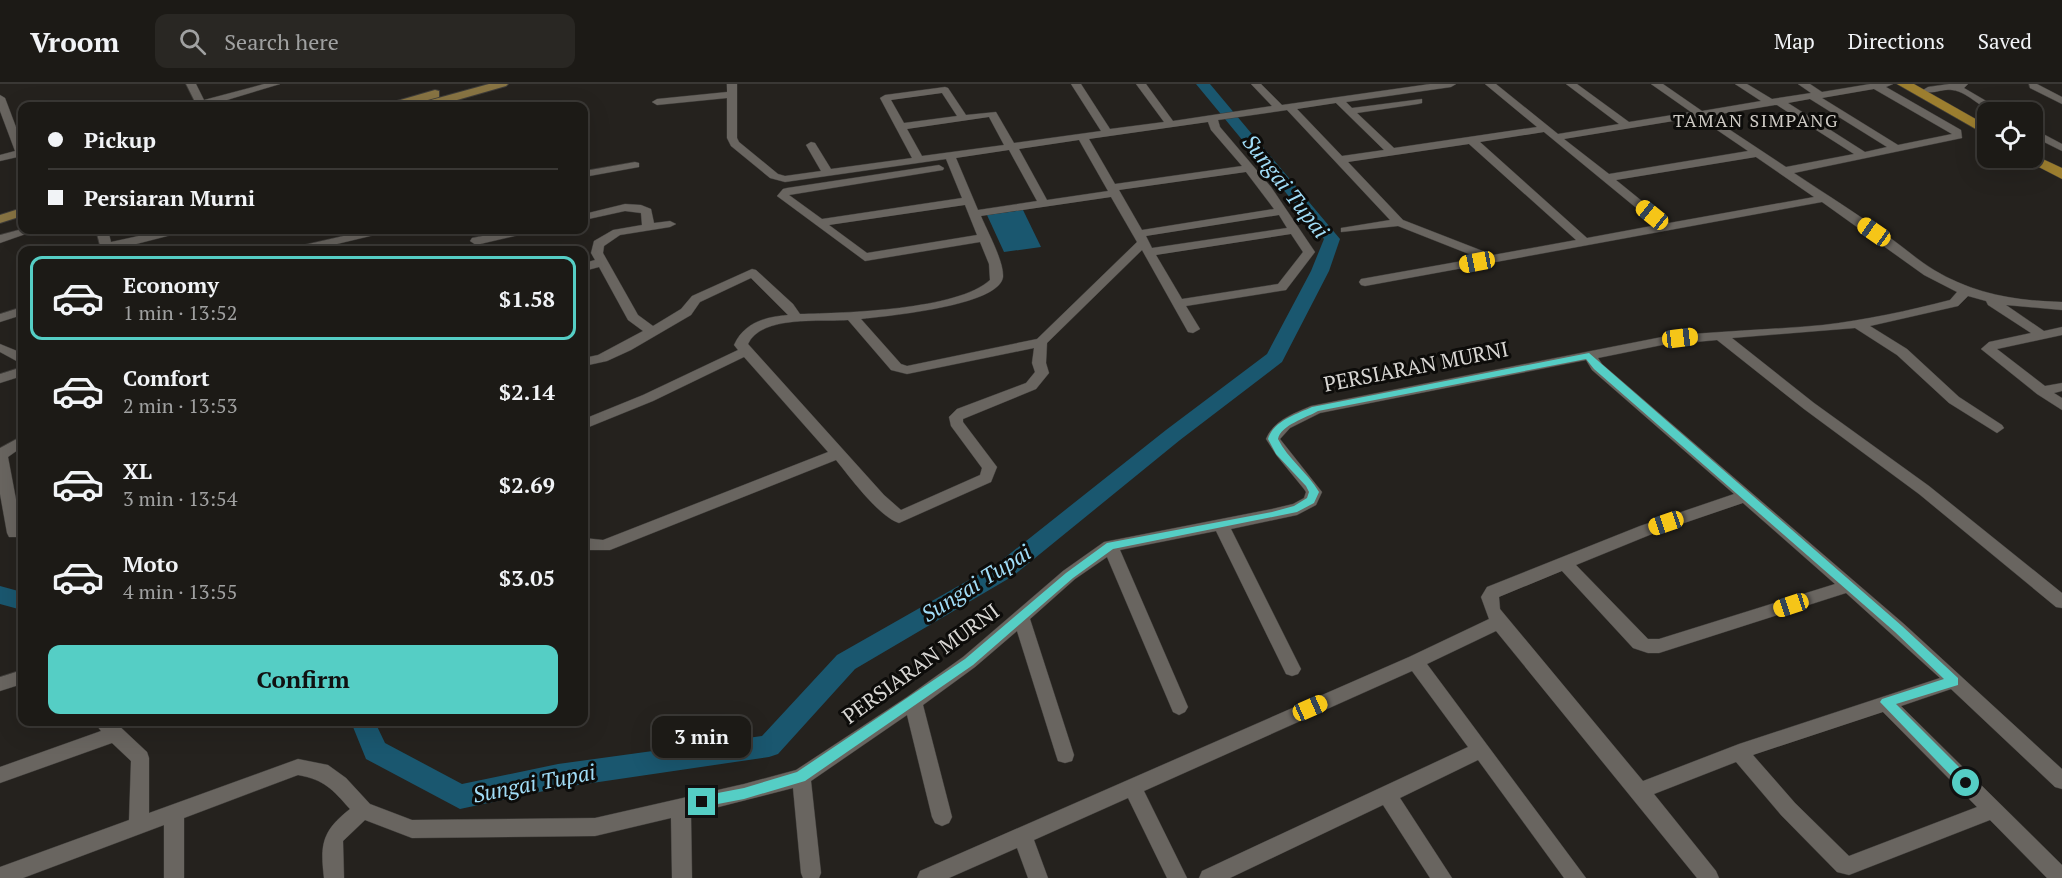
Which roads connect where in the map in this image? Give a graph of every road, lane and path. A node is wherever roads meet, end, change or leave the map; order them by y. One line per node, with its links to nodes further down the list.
1 (191, 84): 26 (street)
2 (275, 84): 27 (street)
3 (471, 84): 28 (main road)
4 (502, 84): 29 (main road)
5 (1076, 84): 46 (street)
6 (1141, 84): 39 (street)
7 (1256, 84): 33 (street)
8 (1451, 84): 23 (street)
9 (1490, 84): 43 (street)
10 (1571, 84): 40 (street)
11 (1656, 84): 35 (street)
12 (1740, 84): 31 (street)
13 (1803, 84): 21 (street)
14 (1904, 84): 41 (highway)
15 (1967, 84): 17 (street)
16 (1881, 85): 21 (street); 54 (street)
17 (1953, 86): 19 (street); 32 (street)
18 (2033, 86): 25 (street)
19 (1923, 87): 37 (highway)
20 (732, 89): 30 (street); 71 (street)
21 (1817, 96): 31 (street); 54 (street)
22 (0, 101): 44 (street)
23 (1339, 101): 33 (street); 34 (street)
24 (1418, 101): 34 (street)
25 (2062, 101)
26 (200, 102)
27 (212, 102)
28 (408, 102)
29 (437, 102)
30 (657, 102)
31 (1776, 102): 35 (street); 59 (street)
32 (1982, 102)
33 (1285, 109): 38 (street); 63 (street)
34 (1351, 111): 56 (street)
35 (1702, 115): 40 (street); 57 (street)
36 (963, 118): 42 (street); 42 (street); 53 (street)
37 (1977, 118)
38 (1217, 121): 39 (street); 50 (street); 68 (street)
39 (1171, 125): 46 (street)
40 (1628, 126): 47 (street)
41 (1977, 126)
42 (902, 128): 62 (street)
43 (1546, 129): 47 (street); 49 (street)
44 (12, 130): 45 (street); 51 (street)
45 (0, 134)
46 (1108, 134): 50 (street)
47 (1556, 137): 73 (street)
48 (2043, 137): 55 (street)
49 (1471, 140): 56 (street); 100 (street)
50 (1085, 142): 53 (street); 74 (street)
51 (18, 144)
52 (811, 145): 71 (street)
53 (1012, 147): 64 (street); 77 (street)
54 (1895, 148): 59 (street)
55 (2062, 148)
56 (1392, 152): 63 (street)
57 (1758, 153): 69 (street); 73 (street)
58 (18, 154): 61 (street)
59 (1862, 154): 69 (street)
60 (2043, 155): 67 (highway)
61 (0, 158)
62 (918, 160): 64 (street); 71 (street)
63 (1340, 160): 83 (street)
64 (952, 161): 76 (street); 85 (street)
65 (2043, 164): 72 (highway)
66 (635, 165): 70 (street)
67 (2062, 166)
68 (1250, 168): 74 (street); 78 (street)
69 (1785, 171): 75 (street)
70 (588, 173)
71 (828, 173)
72 (2062, 174)
73 (1607, 178): 87 (street)
74 (1114, 190): 77 (street); 99 (street)
75 (1824, 198): 87 (street); 107 (street)
76 (968, 201): 80 (street); 85 (street)
77 (1044, 204): 80 (street)
78 (1282, 212): 90 (street); 99 (street)
79 (18, 213): 82 (main road)
80 (974, 214): 96 (street)
81 (588, 216): 89 (street)
82 (0, 219)
83 (1399, 222): 91 (street); 103 (street)
84 (18, 223): 88 (main road)
85 (819, 223): 96 (street)
86 (670, 224): 89 (street)
87 (1667, 227): 100 (street)
88 (0, 228)
89 (648, 228): 104 (street)
90 (1294, 230): 99 (street); 109 (street)
91 (1345, 230)
92 (18, 234): 97 (street)
93 (164, 234): 101 (street)
94 (366, 234): 102 (street)
95 (507, 234): 98 (street)
96 (983, 238): 112 (street)
97 (0, 239)
98 (475, 240)
99 (1144, 242): 109 (street); 121 (street)
100 (1585, 242): 103 (street)
101 (118, 246)
102 (316, 246)
103 (1493, 259): 106 (street)
104 (603, 262): 105 (street); 118 (street)
105 (588, 266)
106 (1365, 282)
107 (1964, 292): 108 (street); 115 (street, PERSIARAN MURNI)
108 (1988, 300): 110 (street); 120 (street)
109 (1179, 303): 116 (street)
110 (2062, 306)
111 (18, 312): 114 (street)
112 (852, 316): 113 (street); 121 (street)
113 (795, 317): 118 (street); 123 (street)
114 (0, 318)
115 (1856, 323): 119 (street, PERSIARAN MURNI); 133 (street)
116 (1193, 329)
117 (2062, 331): 120 (street)
118 (652, 332): 126 (street)
119 (1718, 334): 124 (street, PERSIARAN MURNI); 145 (street)
120 (2042, 335): 130 (street)
121 (1041, 342): 135 (street)
122 (0, 348): 125 (street)
123 (746, 351): 132 (street); 135 (street)
124 (1589, 355): 137 (street); 139 (street, PERSIARAN MURNI)
125 (18, 356)
126 (588, 361)
127 (18, 372): 128 (street)
128 (0, 379)
129 (2062, 387): 130 (street)
130 (2042, 391): 131 (street)
131 (2062, 405)
132 (588, 422)
133 (1997, 428)
134 (18, 444): 136 (street)
135 (839, 453): 141 (street)
136 (0, 455): 138 (street)
137 (1746, 496): 143 (street); 144 (street)
138 (4, 500): 140 (street)
139 (1221, 525): 142 (street, PERSIARAN MURNI); 149 (street)
140 (15, 533)
141 (588, 544)
142 (1110, 546): 146 (street, PERSIARAN MURNI); 155 (street)
143 (1564, 562): 144 (street); 147 (street)
144 (1849, 586): 151 (street)
145 (2062, 602)
146 (1022, 618): 153 (street, PERSIARAN MURNI); 159 (street)
147 (1499, 622): 148 (street); 164 (street)
148 (1415, 662): 157 (street); 163 (street)
149 (1292, 669)
150 (18, 678): 152 (street)
151 (1954, 681): 154 (street); 162 (street)
152 (0, 684)
153 (914, 702): 161 (street, PERSIARAN MURNI); 170 (street)
154 (1886, 702): 158 (street); 168 (street)
155 (1179, 707)
156 (109, 728): 160 (street); 171 (street)
157 (1481, 750): 165 (street); 184 (street)
158 (1738, 752): 164 (street); 168 (street)
159 (1065, 755)
160 (0, 776)
161 (801, 777): 166 (street, PERSIARAN MURNI); 174 (street)
162 (2062, 781)
163 (1132, 787): 172 (street); 181 (street)
164 (1640, 791): 185 (street)
165 (1387, 795): 182 (street); 183 (street)
166 (681, 807): 167 (street, PERSIARAN MURNI); 178 (street)
167 (363, 810): 169 (street, PERSIARAN MURNI); 177 (street)
168 (1993, 810): 186 (street)
169 (174, 813): 171 (street, PERSIARAN MURNI); 176 (street)
170 (942, 817)
171 (138, 826): 173 (street, PERSIARAN MURNI)
172 (1022, 837): 179 (street); 180 (street)
173 (26, 873): 175 (street, PERSIARAN MURNI)
174 (811, 873)
175 (0, 877)
176 (174, 878)
177 (334, 878)
178 (682, 878)
179 (927, 878)
180 (1038, 878)
181 (1177, 878)
182 (1209, 878)
183 (1442, 878)
184 (1575, 878)
185 (1709, 878)
186 (2061, 878)

